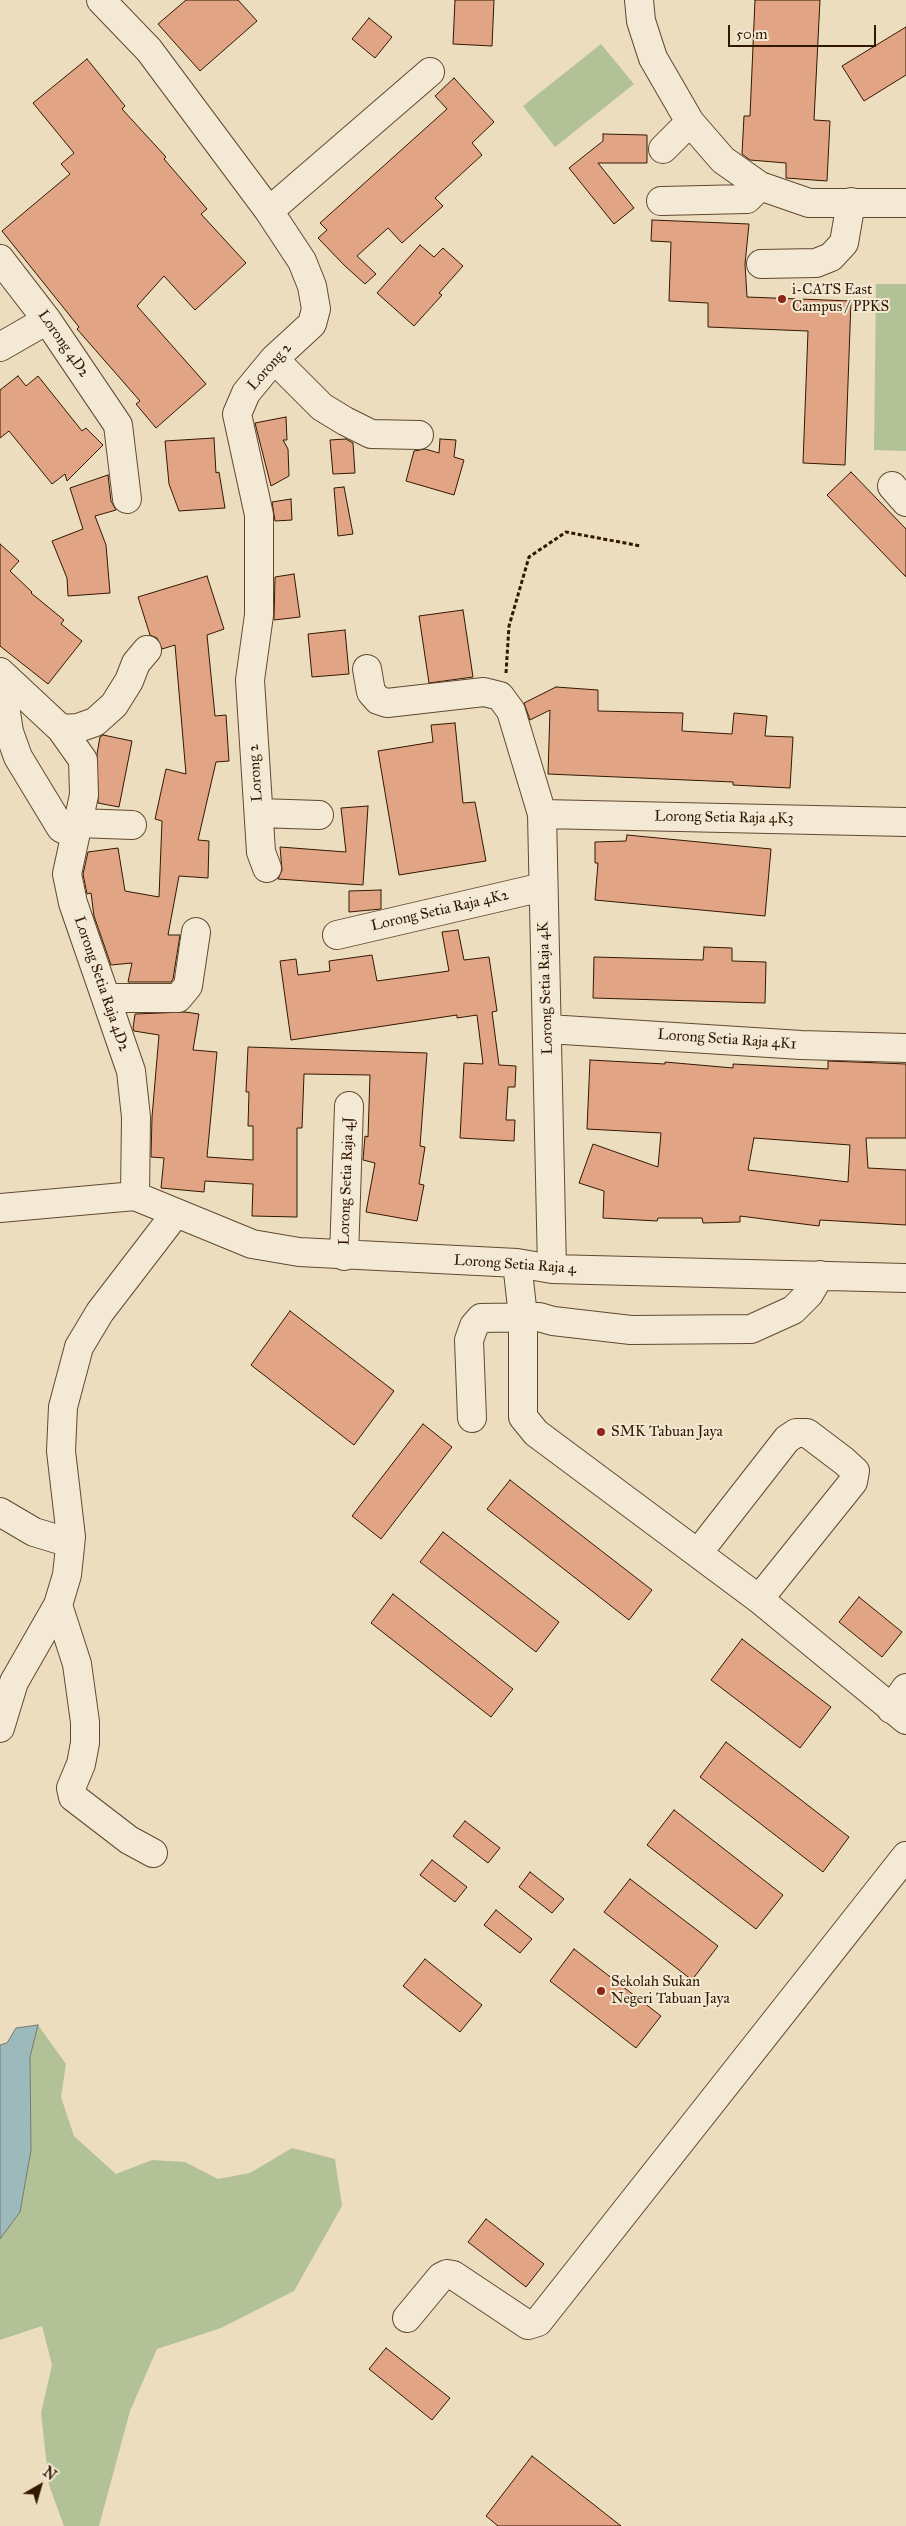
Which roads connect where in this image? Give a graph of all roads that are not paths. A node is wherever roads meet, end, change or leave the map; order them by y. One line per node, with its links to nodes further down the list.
1 (100, 0): 10 (street, Lorong 2)
2 (639, 0): 4 (street)
3 (430, 72): 10 (street)
4 (690, 122): 5 (street); 6 (street)
5 (663, 149)
6 (760, 186): 7 (street); 8 (street)
7 (661, 201)
8 (851, 202): 9 (street); 12 (street)
9 (906, 203)
10 (269, 211): 15 (street, Lorong 2)
11 (0, 259): 13 (street, Lorong 4D2)
12 (761, 264)
13 (47, 320): 14 (street); 17 (street, Lorong 4D2)
14 (0, 346)
15 (274, 360): 16 (street); 22 (street, Lorong 2)
16 (419, 435)
17 (127, 500)
18 (147, 650): 21 (street)
19 (367, 669): 23 (street, Lorong Setia Raja 4K)
20 (4, 676): 21 (street, Lorong Setia Raja 4D2); 27 (street)
21 (61, 729): 27 (street, Lorong Setia Raja 4D2)
22 (259, 813): 24 (street); 28 (street, Lorong 2)
23 (542, 814): 25 (street, Lorong Setia Raja 4K3); 29 (street, Lorong Setia Raja 4K)
24 (319, 815)
25 (906, 822)
26 (132, 825): 27 (street)
27 (76, 829): 32 (street, Lorong Setia Raja 4D2)
28 (267, 868)
29 (543, 887): 31 (street, Lorong Setia Raja 4K2); 33 (street, Lorong Setia Raja 4K)
30 (196, 932): 32 (street)
31 (338, 935)
32 (107, 998): 36 (street, Lorong Setia Raja 4D2)
33 (548, 1029): 34 (street, Lorong Setia Raja 4K1); 41 (street, Lorong Setia Raja 4K)
34 (906, 1048)
35 (349, 1106): 39 (street, Lorong Setia Raja 4J)
36 (135, 1196): 37 (street); 38 (street, Lorong Setia Raja 4)
37 (0, 1208)
38 (176, 1213): 39 (street, Lorong Setia Raja 4); 47 (street)
39 (344, 1256): 40 (street, Lorong Setia Raja 4)
40 (517, 1263): 41 (street, Lorong Setia Raja 4); 44 (street)
41 (552, 1269): 42 (street, Lorong Setia Raja 4)
42 (820, 1275): 43 (street, Lorong Setia Raja 4); 44 (street)
43 (906, 1278)
44 (523, 1316): 45 (street); 48 (street)
45 (472, 1418)
46 (0, 1512): 47 (street)
47 (71, 1537): 50 (street)
48 (698, 1553): 49 (street); 49 (street)
49 (759, 1599): 52 (street)
50 (58, 1605): 51 (street); 54 (street)
51 (7, 1677): 53 (street)
52 (901, 1706)
53 (0, 1728)
54 (153, 1853)
55 (906, 1856): 56 (street)
56 (407, 2318)

